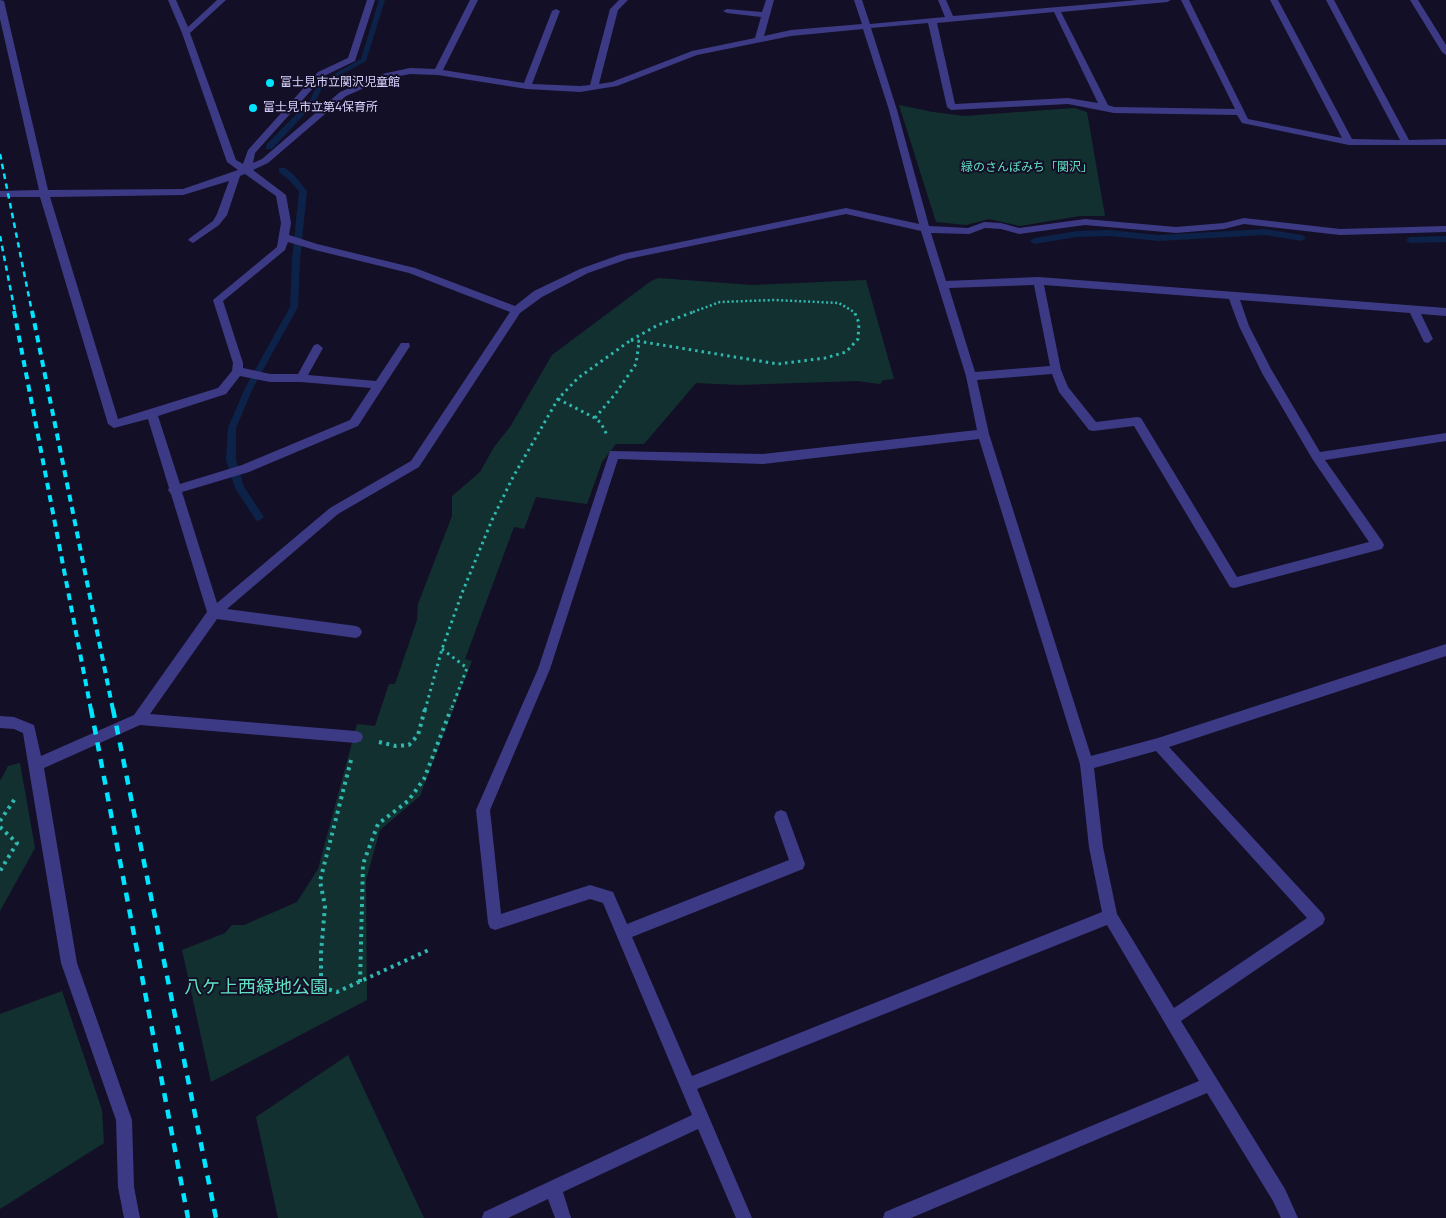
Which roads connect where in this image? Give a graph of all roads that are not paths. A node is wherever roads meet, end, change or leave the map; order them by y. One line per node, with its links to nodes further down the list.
1 (172, 0): 23 (street)
2 (222, 0): 23 (street)
3 (371, 0): 34 (street)
4 (474, 0): 26 (street)
5 (624, 0): 28 (street)
6 (770, 0): 19 (street)
7 (858, 0): 22 (street)
8 (942, 0): 20 (street)
9 (1167, 0): 15 (street)
10 (1185, 0): 30 (street)
11 (1274, 0): 31 (street)
12 (1330, 0): 33 (street)
13 (1414, 0): 25 (street)
14 (0, 1): 36 (street)
15 (1071, 4): 16 (street)
16 (1056, 9): 20 (street); 29 (street)
17 (556, 11): 27 (street)
18 (727, 11): 19 (street)
19 (765, 15): 24 (street)
20 (950, 19): 21 (street)
21 (932, 20): 22 (street); 29 (street)
22 (867, 26): 24 (street); 38 (street)
23 (186, 33): 34 (street)
24 (759, 38): 28 (street)
25 (1446, 52)
26 (438, 72): 27 (street); 34 (street)
27 (528, 86): 28 (street)
28 (594, 87)
29 (1104, 107): 30 (street)
30 (1240, 112): 31 (street)
31 (1349, 142): 33 (street)
32 (1446, 142): 33 (street)
33 (1406, 143)
34 (246, 170): 35 (street); 40 (street)
35 (236, 174): 36 (street); 41 (street)
36 (44, 193): 37 (street); 56 (street)
37 (0, 194)
38 (926, 229): 39 (street); 43 (street); 46 (street)
39 (1446, 229)
40 (287, 238): 46 (street); 52 (street)
41 (193, 240)
42 (1038, 281): 43 (street); 44 (street); 51 (street)
43 (943, 286): 53 (street)
44 (1233, 296): 45 (street); 59 (street)
45 (1413, 309): 47 (street); 48 (street)
46 (516, 310): 61 (street)
47 (1446, 312)
48 (1428, 339)
49 (405, 346): 55 (street)
50 (318, 348): 54 (street)
51 (1056, 370): 53 (street); 59 (street)
52 (242, 372): 54 (street); 56 (street)
53 (971, 376): 57 (street)
54 (301, 378): 55 (street)
55 (379, 385): 60 (street)
56 (152, 414): 60 (street)
57 (983, 434): 68 (street); 72 (street)
58 (1446, 438): 59 (street)
59 (1317, 457)
60 (174, 490): 61 (street)
61 (214, 613): 62 (street); 64 (street)
62 (356, 632)
63 (1446, 650): 67 (street)
64 (139, 719): 66 (street); 69 (street)
65 (0, 722): 69 (street)
66 (356, 737)
67 (1158, 744): 68 (street); 73 (street)
68 (1087, 764): 71 (street)
69 (36, 765): 78 (street)
70 (781, 817): 72 (street)
71 (1110, 916): 73 (street); 75 (street)
72 (623, 933): 75 (street)
73 (1171, 1019): 74 (street)
74 (1210, 1084): 82 (street); 83 (street)
75 (688, 1085): 76 (street)
76 (703, 1118): 77 (street); 81 (street)
77 (553, 1188): 79 (street); 80 (street)
78 (132, 1218)
79 (490, 1218)
80 (563, 1218)
81 (744, 1218)
82 (891, 1218)
83 (1290, 1218)

